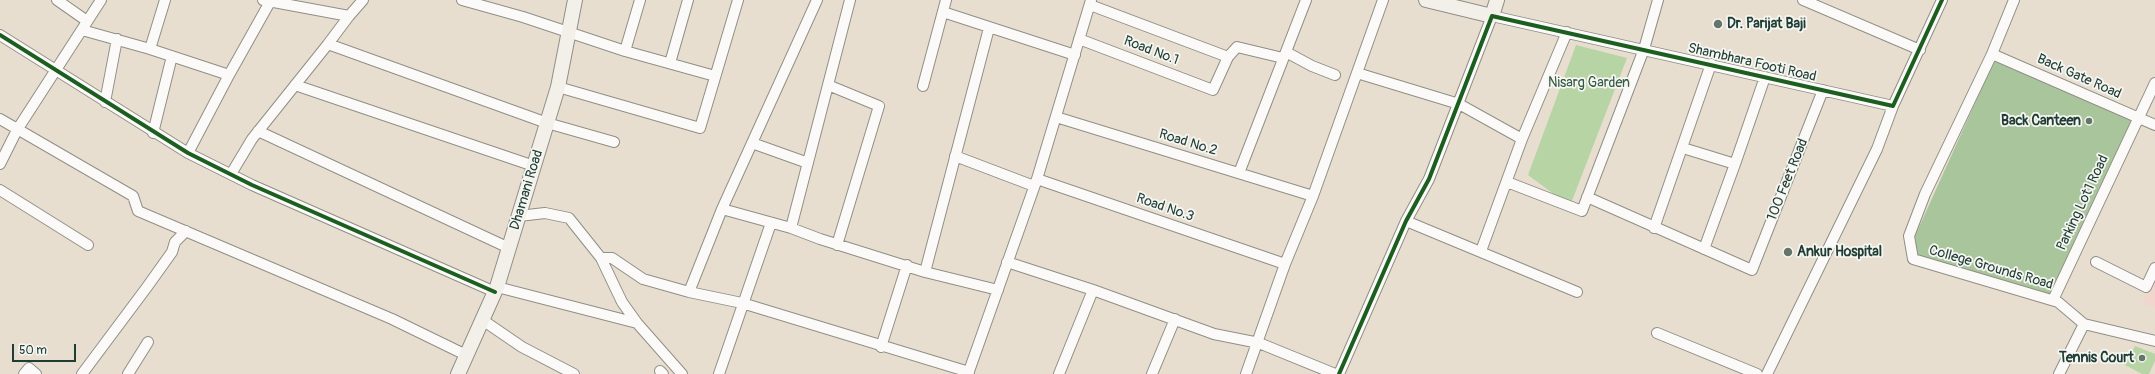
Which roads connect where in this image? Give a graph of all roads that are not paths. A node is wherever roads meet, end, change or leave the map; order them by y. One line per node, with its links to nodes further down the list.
1 (57, 0): 28 (street)
2 (101, 0): 28 (street)
3 (165, 0): 36 (street)
4 (363, 0): 26 (street)
5 (462, 0): 24 (street)
6 (497, 0): 24 (street)
7 (575, 0): 30 (main road, Dhamani Road)
8 (640, 0): 39 (street)
9 (688, 0): 45 (street)
10 (738, 0): 51 (street)
11 (817, 0): 72 (street)
12 (850, 0): 55 (street)
13 (946, 0): 25 (street)
14 (1306, 0): 42 (street)
15 (1383, 0): 48 (street)
16 (1497, 0): 27 (main road)
17 (1658, 0): 37 (street)
18 (1803, 0): 38 (street)
19 (1942, 0): 38 (street)
20 (2014, 0): 40 (street)
21 (268, 1): 26 (street); 49 (street)
22 (1434, 1): 27 (main road)
23 (1091, 2): 34 (street); 44 (street)
24 (494, 10): 30 (street)
25 (943, 12): 29 (street); 56 (street)
26 (349, 16): 35 (street)
27 (1492, 16): 31 (street, Shambhara Footi Road); 60 (street)
28 (84, 26): 33 (street); 47 (street)
29 (989, 28): 41 (street); 75 (street)
30 (570, 32): 39 (street); 57 (main road, Dhamani Road)
31 (1567, 32): 37 (street, Shambhara Footi Road); 70 (street)
32 (0, 35): 47 (street)
33 (117, 39): 36 (street); 59 (street)
34 (1080, 39): 41 (street); 44 (street, Road No.1)
35 (328, 44): 54 (street); 65 (street)
36 (150, 49): 43 (street)
37 (1644, 49): 46 (street, Shambhara Footi Road); 86 (street)
38 (1920, 50): 61 (street)
39 (625, 51): 45 (street)
40 (1992, 54): 63 (street, Back Gate Road); 111 (street, College Grounds Road)
41 (1075, 55): 62 (street)
42 (1285, 55): 44 (street); 50 (street); 80 (street)
43 (172, 56): 49 (street); 69 (street)
44 (1228, 57)
45 (670, 63): 51 (street)
46 (1710, 64): 52 (street, Shambhara Footi Road); 73 (street)
47 (55, 71): 59 (street); 67 (street)
48 (1357, 73): 60 (street); 85 (street)
49 (229, 75): 74 (street)
50 (1335, 75)
51 (715, 76): 57 (street)
52 (1765, 77): 58 (street, Shambhara Footi Road); 78 (street)
53 (2155, 83): 63 (street, Parking Lot1 Road)
54 (296, 84): 68 (street); 79 (street)
55 (828, 85): 76 (street); 95 (street)
56 (923, 86)
57 (558, 87): 65 (main road, Dhamani Road)
58 (1823, 90): 61 (street, Shambhara Footi Road); 97 (street, 100 Feet Road)
59 (105, 102): 69 (street)
60 (1459, 104): 70 (street); 89 (street)
61 (1893, 106): 138 (street)
62 (1056, 117): 80 (street, Road No.2); 83 (street)
63 (2138, 117): 66 (street, Back Gate Road); 111 (street, Parking Lot1 Road)
64 (0, 119): 67 (street)
65 (547, 123): 71 (street); 79 (main road, Dhamani Road)
66 (2155, 124)
67 (17, 130): 77 (street); 93 (street)
68 (258, 132): 81 (street); 96 (street)
69 (154, 133): 74 (street)
70 (1522, 139): 82 (street)
71 (614, 142)
72 (752, 143): 76 (street); 87 (street)
73 (1683, 148): 78 (street); 92 (street)
74 (188, 154): 81 (street)
75 (955, 156): 83 (street, Road No.3); 105 (street)
76 (808, 163): 91 (street)
77 (0, 164)
78 (1735, 164): 97 (street)
79 (534, 166): 88 (main road, Dhamani Road)
80 (1239, 173): 85 (street, Road No.2)
81 (231, 174): 106 (street)
82 (1508, 182): 86 (street); 98 (street)
83 (1036, 183): 100 (street); 102 (street, Road No.3)
84 (0, 190): 94 (street)
85 (1313, 196): 102 (street)
86 (1587, 197): 92 (street)
87 (722, 209): 90 (street); 109 (street)
88 (519, 216): 96 (main road, Dhamani Road); 99 (street)
89 (1406, 221): 98 (street); 136 (street)
90 (771, 223): 91 (street); 112 (street)
91 (791, 228): 95 (street)
92 (1654, 228): 97 (street)
93 (186, 231): 122 (street); 126 (street)
94 (88, 245)
95 (837, 245): 103 (street)
96 (509, 248): 106 (main road, Dhamani Road)
97 (1704, 249)
98 (1480, 251): 110 (street)
99 (601, 258): 109 (street); 115 (street)
100 (1008, 262): 107 (street); 108 (street)
101 (2096, 262): 104 (street)
102 (1285, 264): 120 (street)
103 (908, 265): 105 (street); 121 (street)
104 (2155, 268)
105 (925, 272): 107 (street)
106 (496, 289): 114 (main road, Dhamani Road); 115 (street)
107 (998, 290): 123 (street)
108 (1093, 290): 113 (street); 132 (street)
109 (689, 292): 112 (street)
110 (1577, 292)
111 (2053, 300): 116 (street, College Grounds Road)
112 (742, 303): 121 (street); 131 (street)
113 (1175, 319): 120 (street); 133 (street)
114 (484, 321): 122 (main road, Dhamani Road); 129 (street)
115 (637, 324): 130 (street)
116 (2084, 324): 118 (street, College Grounds Road); 139 (street)
117 (1657, 333): 137 (street)
118 (2155, 341)
119 (148, 342): 127 (street)
120 (1259, 343): 134 (street); 135 (street)
121 (881, 346): 123 (street)
122 (466, 355): 128 (main road, Dhamani Road)
123 (968, 373)
124 (24, 374): 125 (street)
125 (36, 374)
126 (82, 374)
127 (128, 374)
128 (458, 374)
129 (574, 374)
130 (682, 374)
131 (719, 374)
132 (1059, 374)
133 (1152, 374)
134 (1246, 374)
135 (1335, 374)
136 (1340, 374)
137 (1757, 374)
138 (1767, 374)
139 (2059, 374)

